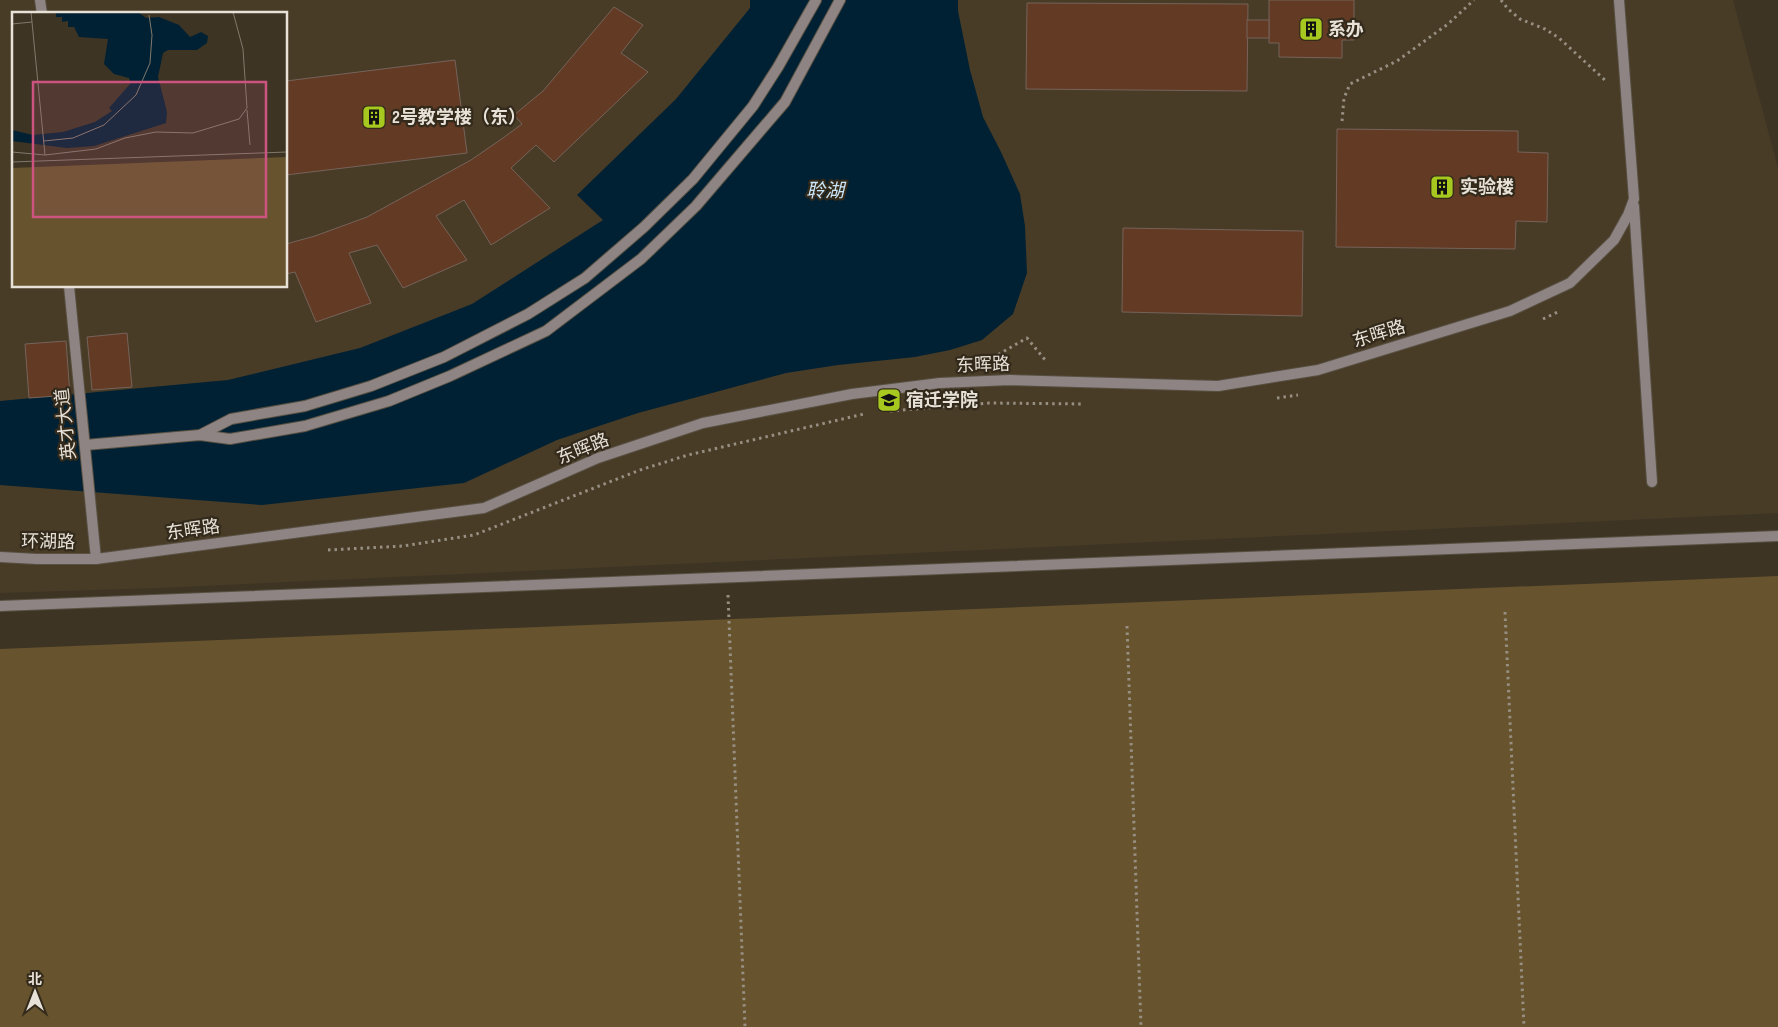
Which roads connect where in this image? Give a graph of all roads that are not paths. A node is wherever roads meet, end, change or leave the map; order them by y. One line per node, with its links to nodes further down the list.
1 (816, 0): 6 (street)
2 (840, 0): 6 (street)
3 (1619, 0): 4 (street, 东晖路)
4 (1633, 200): 8 (street); 11 (street, 东晖路)
5 (69, 288): 7 (street, 英才大道)
6 (200, 435): 7 (street)
7 (85, 445): 11 (street, 英才大道)
8 (1652, 482)
9 (1778, 536): 12 (street)
10 (0, 557): 11 (street, 环湖路)
11 (96, 559)
12 (0, 606)

